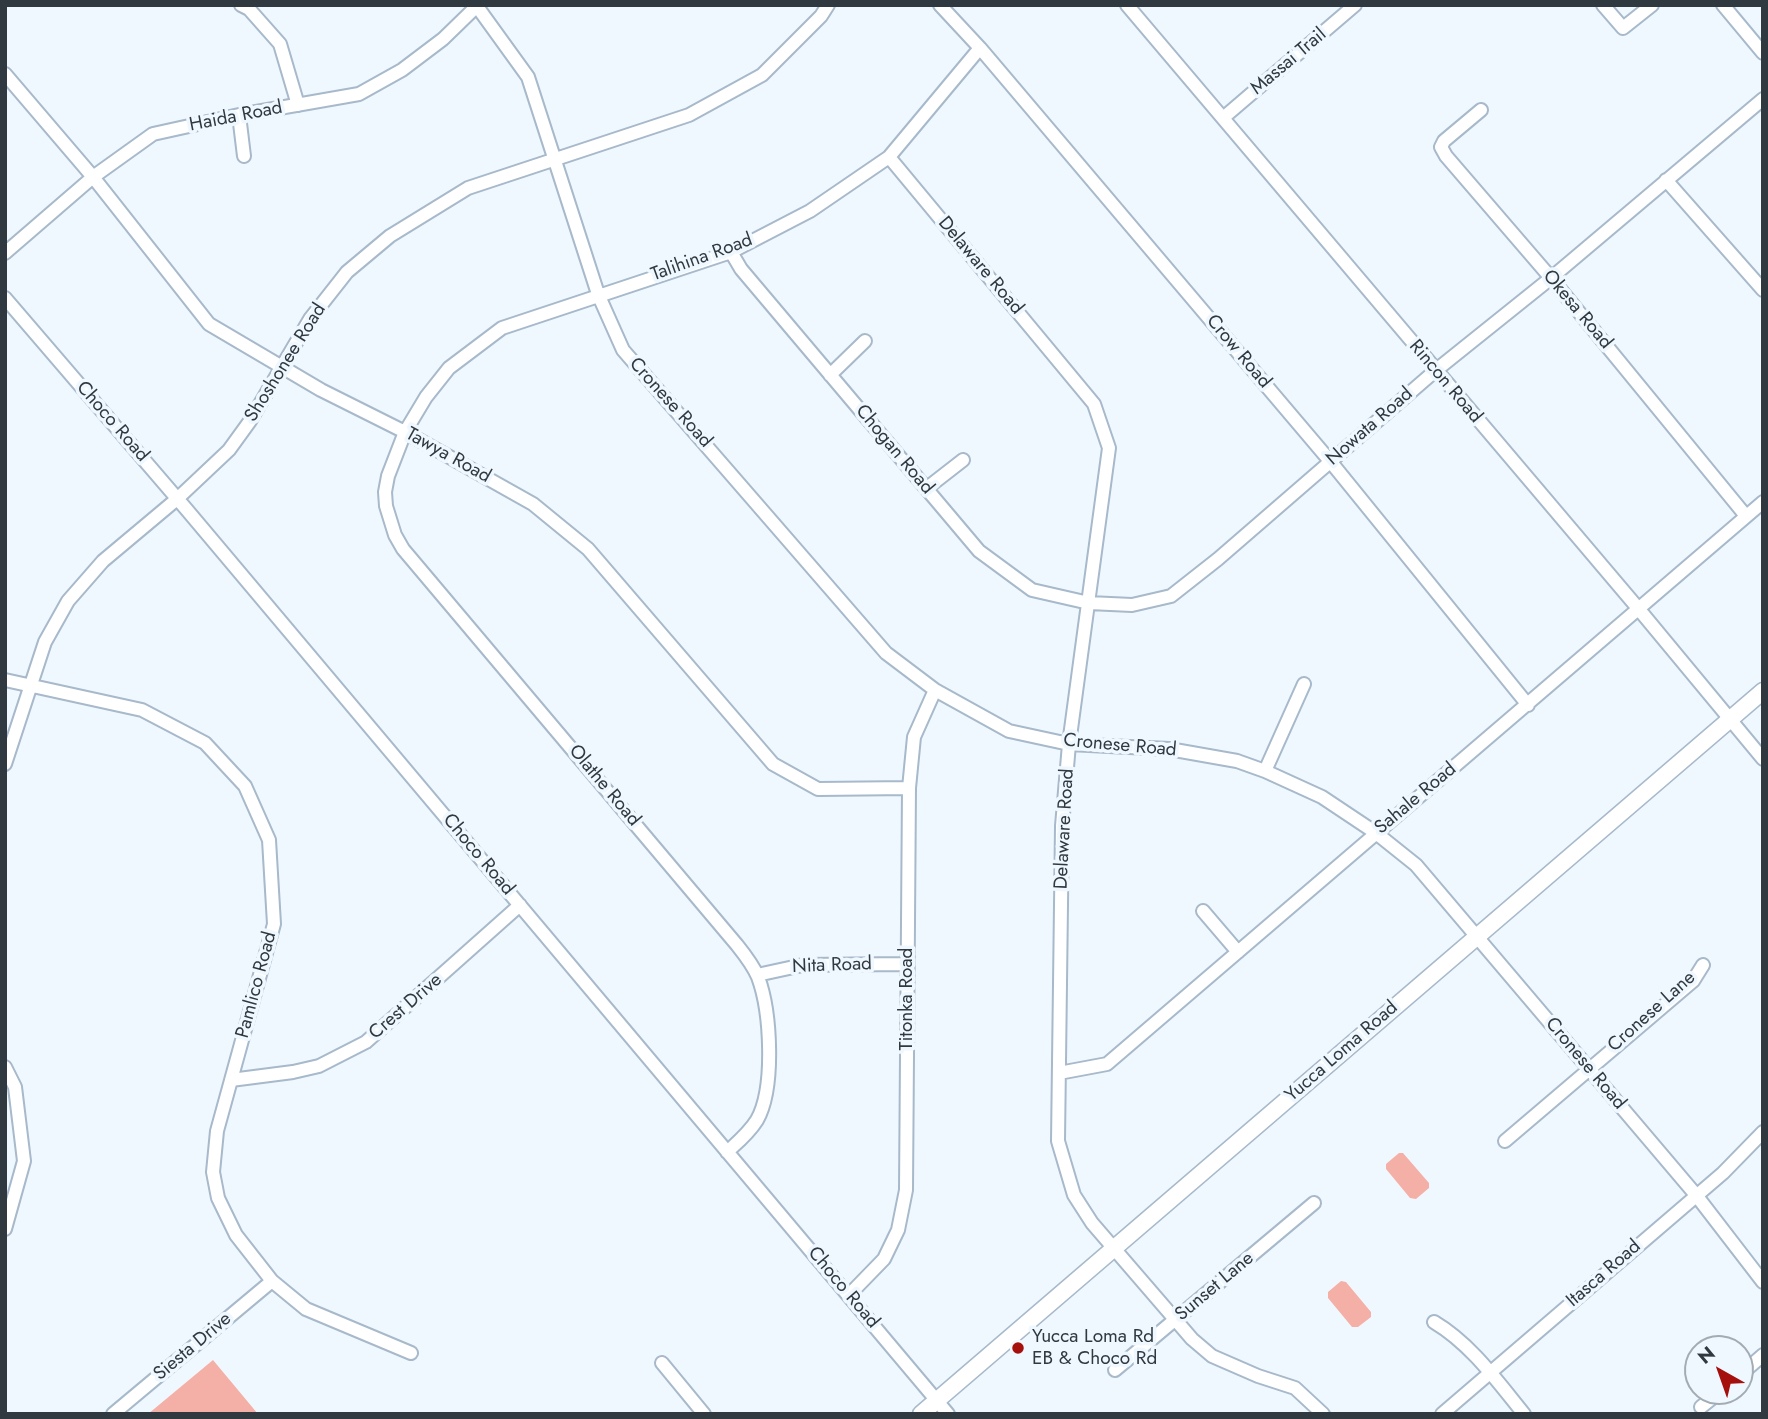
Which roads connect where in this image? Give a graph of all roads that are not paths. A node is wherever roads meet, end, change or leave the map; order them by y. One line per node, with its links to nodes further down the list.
1 (241, 5): 14 (street)
2 (828, 5): 20 (street, Shoshonee Road)
3 (940, 5): 10 (street, Crow Road)
4 (1127, 5): 17 (street, Rincon Road)
5 (1355, 5): 17 (street, Massai Trail)
6 (1603, 5): 7 (street)
7 (1652, 5)
8 (1723, 5): 11 (street)
9 (477, 6): 14 (street, Haida Road); 20 (street, Cronese Road)
10 (980, 48): 19 (street, Talihina Road); 35 (street, Crow Road)
11 (1763, 53)
12 (5, 74): 21 (street, Tawya Road)
13 (1763, 99): 22 (street, Nowata Road)
14 (299, 105): 16 (street, Haida Road)
15 (1481, 110): 25 (street, Okesa Road)
16 (239, 115): 18 (street); 21 (street, Haida Road)
17 (1223, 118): 31 (street, Rincon Road)
18 (244, 156)
19 (889, 157): 23 (street, Talihina Road); 40 (street, Delaware Road)
20 (555, 161): 27 (street, Cronese Road); 30 (street, Shoshonee Road)
21 (93, 177): 24 (street, Haida Road); 30 (street, Tawya Road)
22 (1666, 180): 25 (street, Nowata Road); 26 (street)
23 (731, 252): 27 (street, Talihina Road); 32 (street, Chogan Road)
24 (5, 253)
25 (1551, 278): 31 (street, Nowata Road); 39 (street, Okesa Road)
26 (1763, 290)
27 (598, 294): 33 (street, Talihina Road); 45 (street, Cronese Road)
28 (5, 298): 37 (street, Choco Road)
29 (865, 341): 32 (street)
30 (281, 368): 33 (street, Tawya Road); 37 (street, Shoshonee Road)
31 (1435, 371): 35 (street, Nowata Road); 41 (street, Rincon Road)
32 (830, 374): 36 (street, Chogan Road)
33 (405, 432): 53 (street, Tawya Road); 61 (street, Olathe Road)
34 (963, 460): 36 (street)
35 (1330, 461): 40 (street, Nowata Road); 47 (street, Crow Road)
36 (927, 488): 40 (street, Chogan Road)
37 (177, 499): 44 (street, Shoshonee Road); 55 (street, Choco Road)
38 (1763, 502): 39 (street, Sahale Road)
39 (1746, 516): 41 (street, Sahale Road)
40 (1089, 603): 49 (street, Delaware Road)
41 (1637, 607): 47 (street, Sahale Road); 48 (street, Rincon Road)
42 (5, 680): 44 (street, Pamlico Road)
43 (1304, 684): 52 (street)
44 (30, 686): 51 (street, Shoshonee Road); 65 (street, Pamlico Road)
45 (935, 690): 49 (street, Cronese Road); 53 (street, Titonka Road)
46 (1763, 691): 48 (main road, Yucca Loma Road)
47 (1528, 705): 54 (street, Sahale Road)
48 (1729, 719): 50 (street, Rincon Road); 57 (main road, Yucca Loma Road)
49 (1069, 744): 52 (street, Cronese Road); 64 (street, Delaware Road)
50 (1763, 759)
51 (5, 764)
52 (1265, 771): 54 (street, Cronese Road)
53 (909, 788): 59 (street, Titonka Road)
54 (1376, 833): 57 (street, Cronese Road); 58 (street, Sahale Road)
55 (520, 905): 65 (street, Crest Drive); 68 (street, Choco Road)
56 (1203, 911): 58 (street)
57 (1477, 936): 63 (street, Cronese Road); 72 (main road, Yucca Loma Road)
58 (1238, 952): 64 (street, Sahale Road)
59 (907, 964): 61 (street, Nita Road); 75 (street, Titonka Road)
60 (1703, 965): 63 (street, Cronese Lane)
61 (757, 975): 68 (street, Olathe Road)
62 (5, 1067): 71 (street)
63 (1589, 1068): 67 (street, Cronese Lane); 69 (street, Cronese Road)
64 (1059, 1073): 72 (street, Delaware Road)
65 (231, 1080): 73 (street, Pamlico Road)
66 (1763, 1132): 69 (street, Itasca Road)
67 (1505, 1141)
68 (727, 1152): 75 (street, Choco Road)
69 (1696, 1195): 74 (street, Cronese Road); 81 (street, Itasca Road)
70 (1314, 1203): 76 (street, Sunset Lane)
71 (5, 1229)
72 (1114, 1248): 76 (street, Delaware Road); 82 (main road, Yucca Loma Road)
73 (272, 1280): 78 (street, Pamlico Road); 85 (street, Siesta Drive)
74 (1763, 1282)
75 (849, 1295): 82 (street, Choco Road)
76 (1176, 1319): 80 (street, Sunset Lane); 89 (street, Delaware Road)
77 (1434, 1322): 81 (street)
78 (411, 1353)
79 (662, 1363): 86 (street)
80 (1115, 1370)
81 (1490, 1372): 90 (street, Itasca Road); 91 (street)
82 (936, 1400): 87 (main road, Yucca Loma Road); 88 (street, Choco Road)
83 (1704, 1405): 84 (street)
84 (1701, 1407)
85 (113, 1414)
86 (704, 1414)
87 (921, 1414)
88 (948, 1414)
89 (1324, 1414)
90 (1441, 1414)
91 (1524, 1414)

